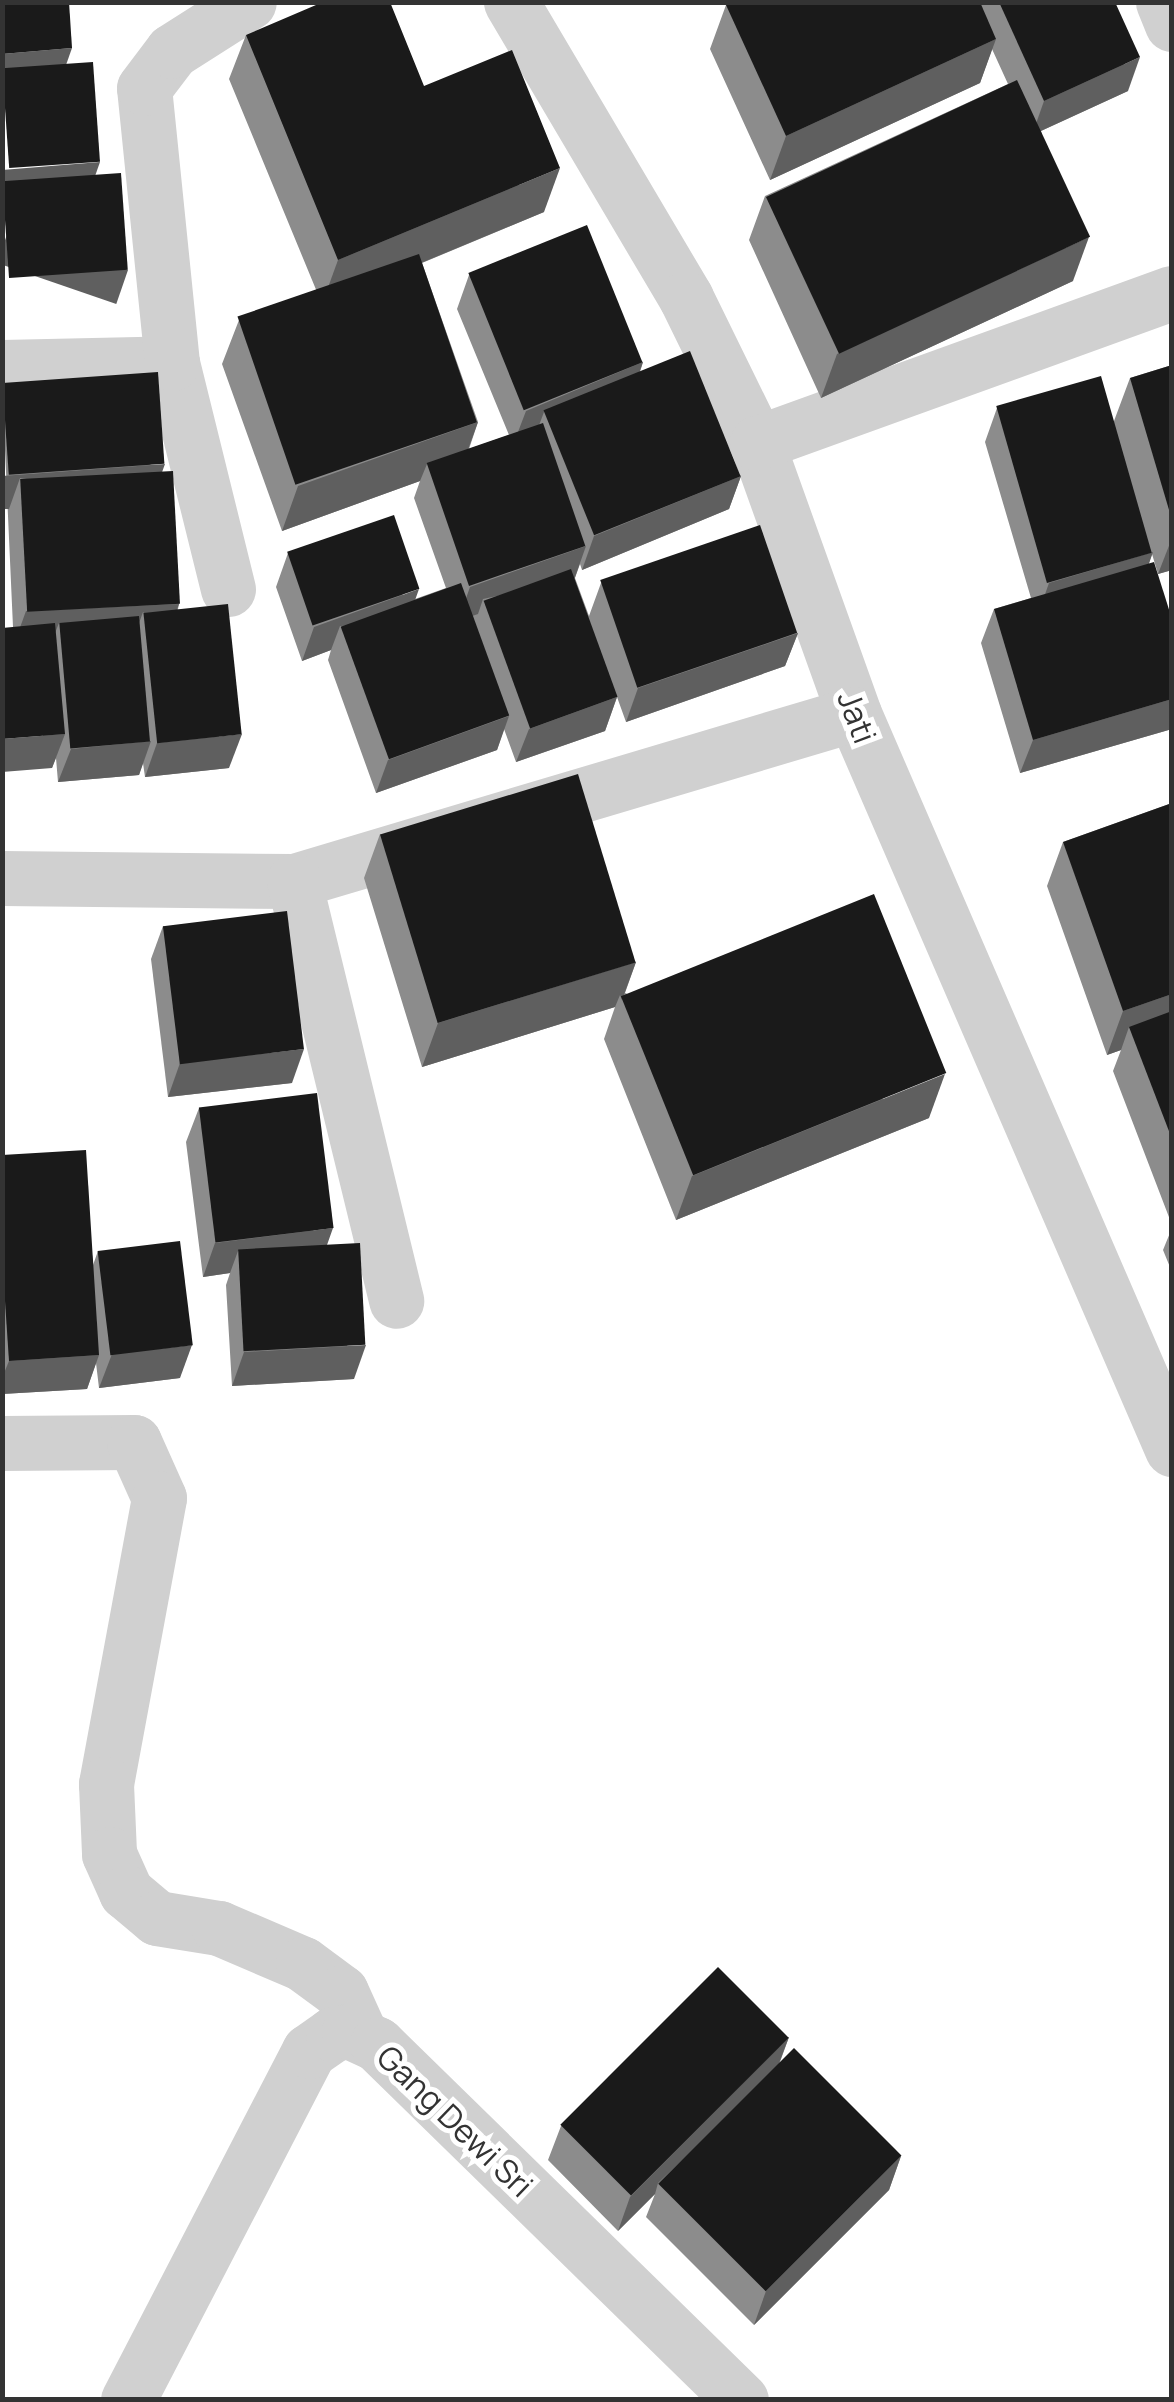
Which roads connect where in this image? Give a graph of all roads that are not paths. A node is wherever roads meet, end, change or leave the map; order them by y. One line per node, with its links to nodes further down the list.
1 (249, 2): 6 (street)
2 (511, 2): 8 (street, Jati)
3 (1163, 2): 4 (street)
4 (1172, 24)
5 (1172, 294): 8 (street)
6 (172, 363): 7 (street); 9 (street)
7 (2, 367)
8 (757, 443): 10 (street, Jati)
9 (228, 590)
10 (854, 714): 12 (street); 15 (street, Jati)
11 (2, 878): 12 (street)
12 (294, 881): 13 (street)
13 (396, 1301)
14 (2, 1442): 16 (street)
15 (1172, 1449)
16 (360, 2034): 17 (street, Gang Dewi Sri); 18 (street, Gang Dewi Sri)
17 (128, 2400)
18 (740, 2400)

